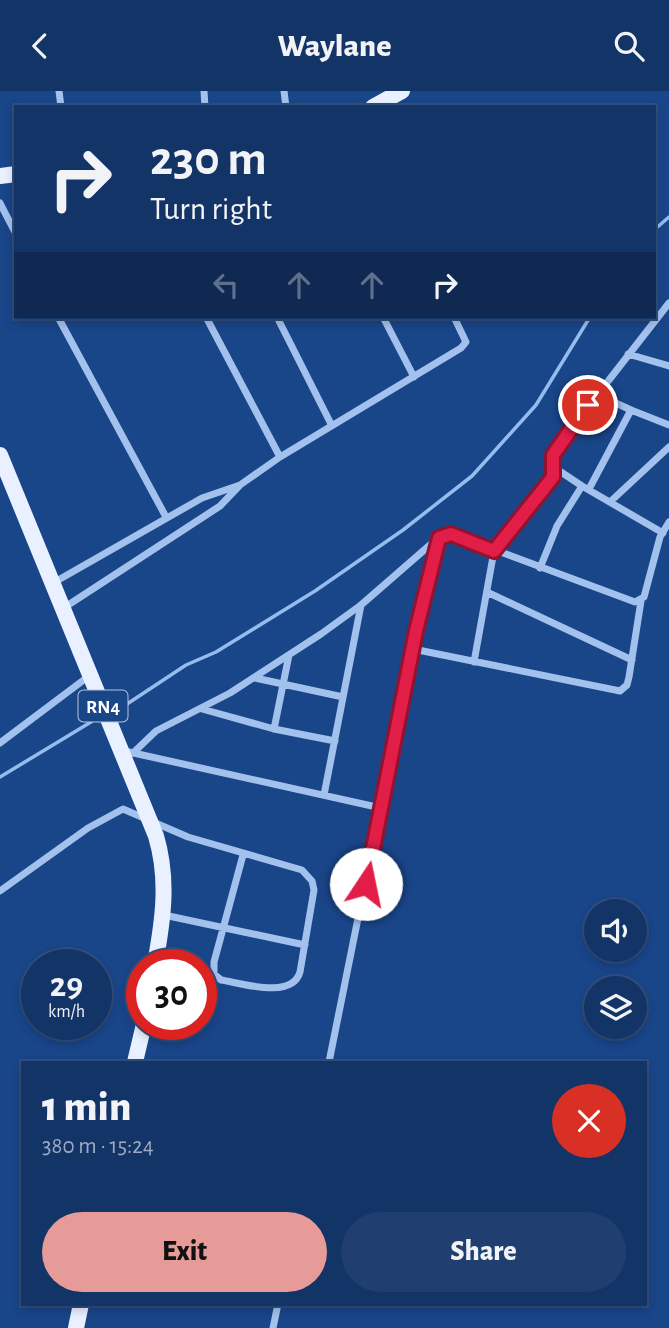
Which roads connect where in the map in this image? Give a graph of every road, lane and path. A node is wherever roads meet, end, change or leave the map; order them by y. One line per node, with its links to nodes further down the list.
1 (402, 91): 2 (main road)
2 (377, 105)
3 (0, 203): 4 (street)
4 (14, 230)
5 (667, 308): 11 (street)
6 (59, 319): 25 (street)
7 (207, 319): 19 (street)
8 (278, 319): 16 (street)
9 (384, 319): 13 (street)
10 (455, 319): 13 (street)
11 (628, 354): 12 (street); 14 (street)
12 (669, 366)
13 (414, 377): 16 (street)
14 (596, 394): 15 (street); 21 (street)
15 (631, 410): 17 (street); 23 (street)
16 (331, 424): 19 (street)
17 (669, 425)
18 (669, 447): 24 (street)
19 (279, 457): 22 (street)
20 (0, 458): 31 (main road, RN4)
21 (551, 465): 23 (street); 29 (street)
22 (240, 485): 25 (street); 35 (street)
23 (586, 488): 24 (street); 30 (street)
24 (610, 502): 27 (street)
25 (166, 517): 31 (street)
26 (669, 522): 27 (street)
27 (663, 533): 33 (street)
28 (439, 538): 29 (street); 34 (street); 36 (street)
29 (494, 551): 30 (street); 32 (street)
30 (540, 568): 33 (street)
31 (52, 584): 35 (main road, RN4)
32 (488, 593): 38 (street); 39 (street)
33 (641, 601): 38 (street)
34 (361, 605): 37 (street); 43 (street)
35 (62, 609): 40 (main road, RN4)
36 (412, 649): 39 (street); 50 (street)
37 (289, 655): 41 (street); 42 (street)
38 (632, 660): 39 (street)
39 (474, 662)
40 (90, 675): 47 (street); 48 (main road, RN4)
41 (255, 678): 42 (street); 44 (street)
42 (284, 683): 43 (street); 45 (street)
43 (343, 697): 46 (street)
44 (202, 709): 45 (street); 48 (street)
45 (274, 729): 46 (street)
46 (335, 741): 49 (street)
47 (0, 743)
48 (127, 752): 49 (street); 51 (main road, RN4)
49 (324, 796): 50 (street)
50 (381, 808): 60 (street)
51 (151, 821): 52 (street); 53 (street); 54 (main road, RN4)
52 (243, 855): 55 (street); 56 (street)
53 (0, 891)
54 (164, 915): 55 (street); 57 (main road, RN4)
55 (223, 928): 56 (street); 56 (street)
56 (305, 945)
57 (158, 949)
58 (140, 1040): 59 (main road)
59 (135, 1061)
60 (329, 1061)
61 (81, 1306): 63 (main road)
62 (278, 1306): 64 (street)
63 (76, 1328)
64 (273, 1328)

